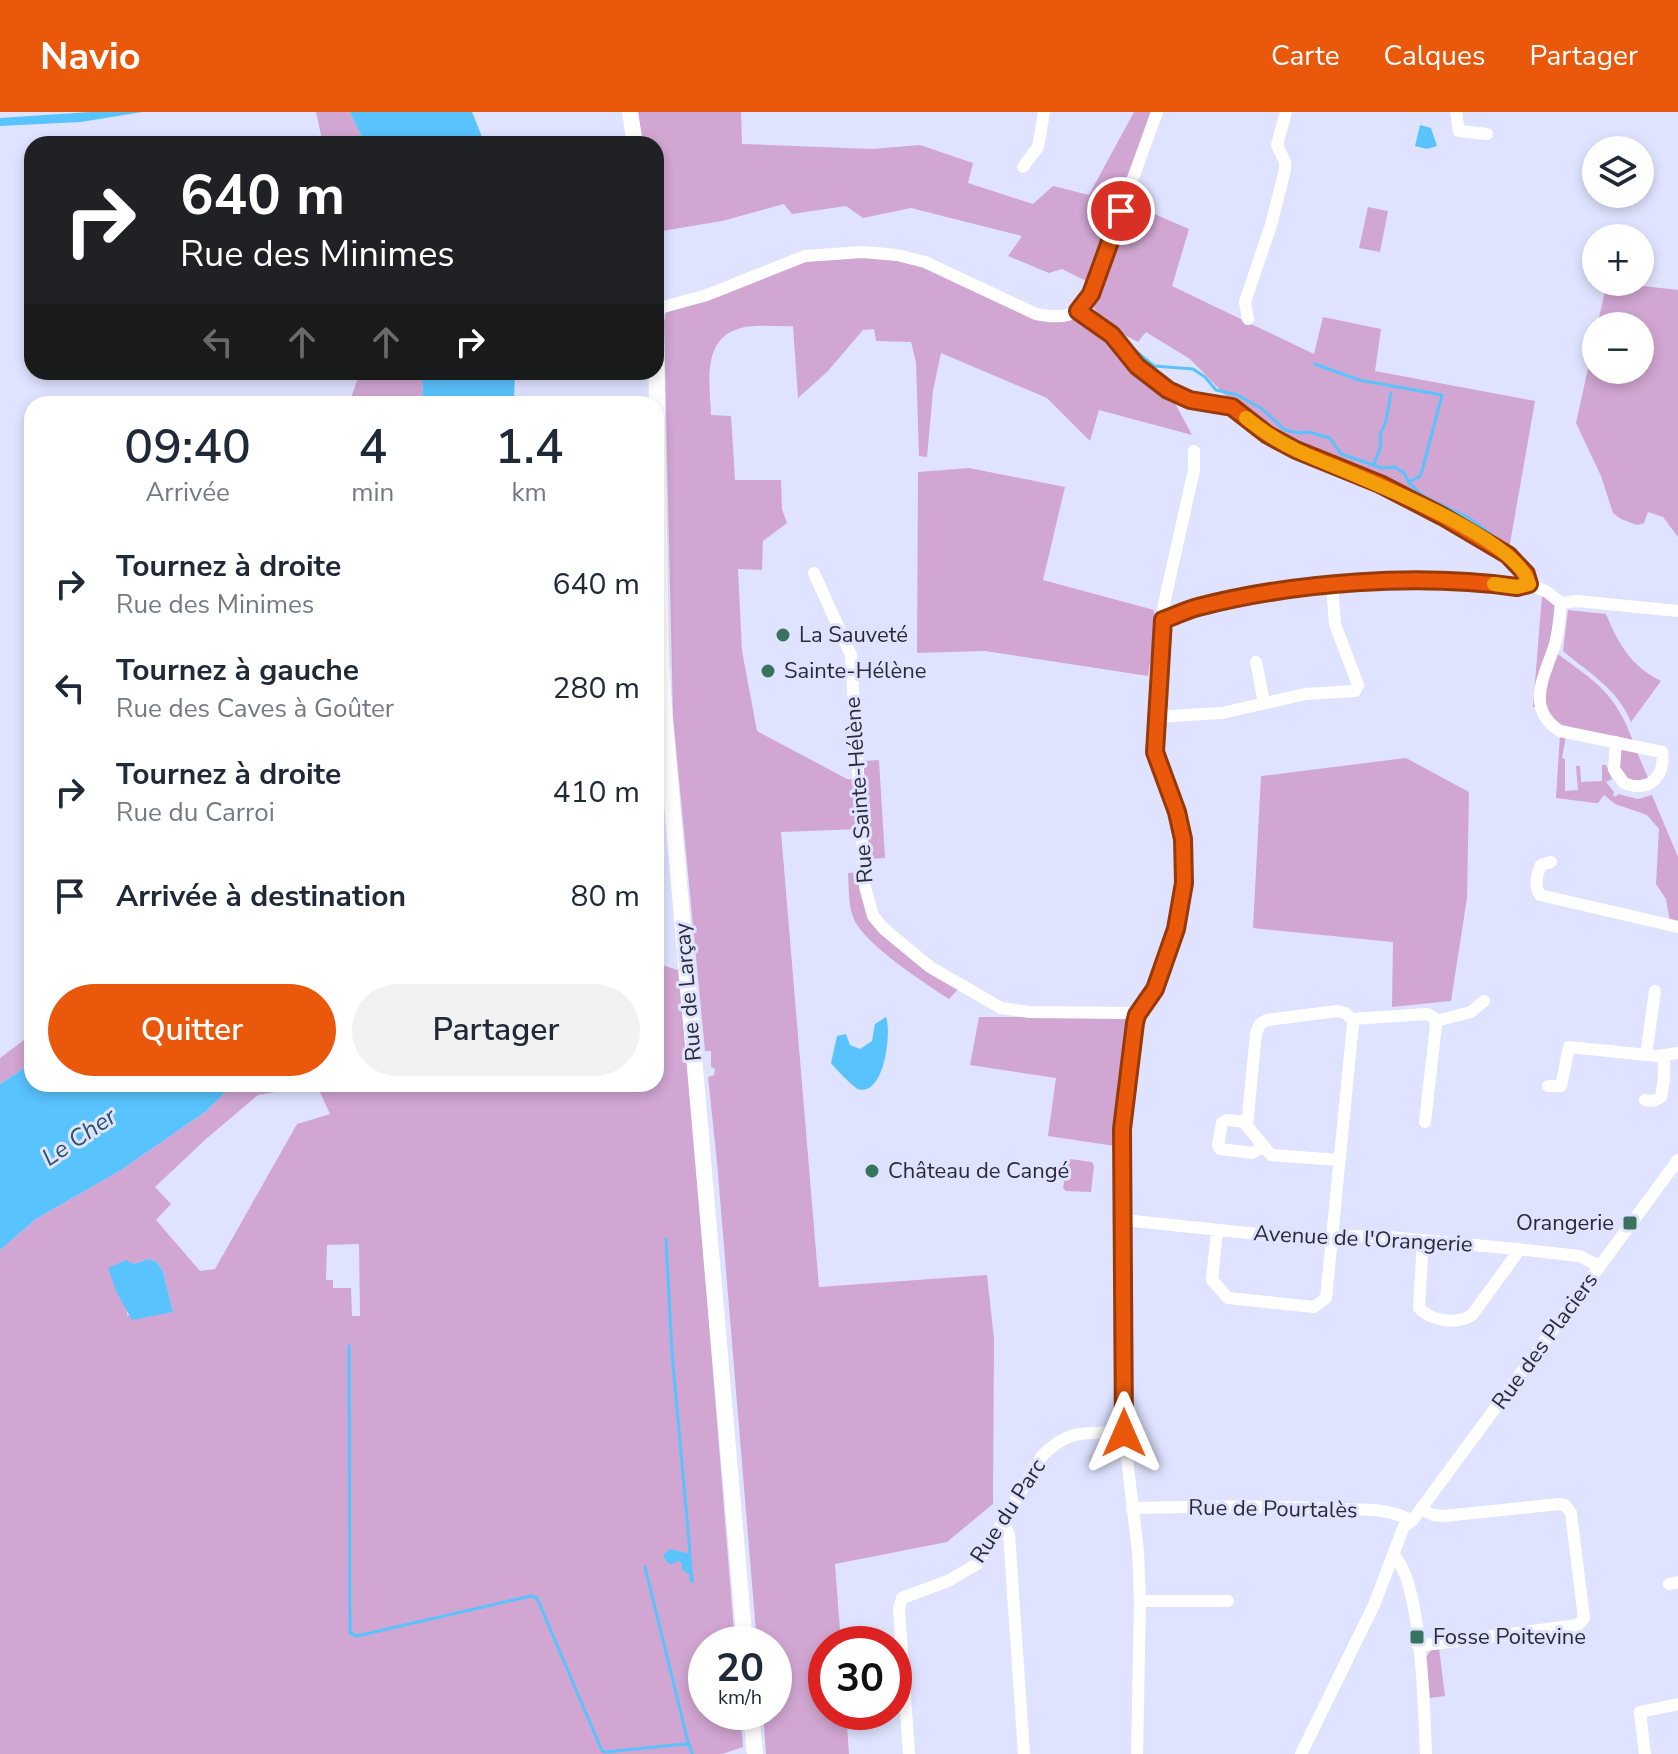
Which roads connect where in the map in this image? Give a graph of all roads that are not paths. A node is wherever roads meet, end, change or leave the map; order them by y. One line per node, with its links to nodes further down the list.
1 (630, 112): 7 (main road)
2 (1044, 112): 8 (street)
3 (1157, 112): 10 (street)
4 (1286, 112): 11 (street)
5 (1456, 112): 6 (street)
6 (1487, 134)
7 (634, 136)
8 (1023, 167)
9 (664, 307): 10 (street)
10 (1078, 311): 14 (street)
11 (1248, 319)
12 (1194, 451): 18 (street)
13 (814, 573): 28 (street, Rue Sainte-Hélène)
14 (1529, 584): 15 (street); 16 (street)
15 (1332, 585): 18 (street); 20 (street)
16 (1561, 603): 17 (street); 23 (street)
17 (1678, 611)
18 (1163, 620): 22 (street)
19 (1256, 662): 20 (street)
20 (1264, 703): 22 (street)
21 (664, 707): 57 (main road, Rue de Larçay)
22 (1155, 717): 28 (street)
23 (1616, 742): 23 (street)
24 (1551, 862): 25 (street)
25 (1678, 927)
26 (1655, 991): 34 (street)
27 (1484, 1001): 30 (street)
28 (1137, 1015): 43 (street)
29 (1352, 1021): 30 (street); 38 (street); 41 (street)
30 (1436, 1021): 39 (street)
31 (1555, 1043): 32 (street)
32 (1569, 1047): 34 (street); 36 (street)
33 (1678, 1053): 35 (street)
34 (1646, 1055): 35 (street)
35 (1664, 1056): 37 (street)
36 (1548, 1086)
37 (1645, 1100)
38 (1247, 1122): 40 (street); 40 (street)
39 (1425, 1122)
40 (1264, 1147): 41 (street)
41 (1339, 1160): 45 (street)
42 (1678, 1160): 48 (street, Rue des Placiers)
43 (1124, 1220): 44 (street, Avenue de l'Orangerie); 49 (street)
44 (1217, 1230): 45 (street, Avenue de l'Orangerie); 45 (street)
45 (1331, 1236): 46 (street, Avenue de l'Orangerie)
46 (1423, 1241): 47 (street, Avenue de l'Orangerie); 47 (street)
47 (1517, 1249): 48 (street, Avenue de l'Orangerie)
48 (1600, 1266): 51 (street, Rue des Placiers)
49 (1124, 1433): 50 (street); 53 (street, Rue du Parc)
50 (1132, 1508): 52 (street, Rue de Pourtalès); 55 (street)
51 (1421, 1509): 52 (street, Rue des Placiers); 58 (street)
52 (1412, 1521): 54 (street, Rue des Placiers)
53 (1003, 1523): 62 (street, Rue du Parc); 63 (street)
54 (1394, 1556): 58 (street); 65 (street, Rue des Placiers)
55 (1140, 1601): 56 (street); 64 (street)
56 (1228, 1601)
57 (743, 1626)
58 (1418, 1646): 66 (street)
59 (1678, 1704): 67 (street)
60 (753, 1730): 61 (main road)
61 (755, 1754)
62 (909, 1754)
63 (1024, 1754)
64 (1137, 1754)
65 (1301, 1754)
66 (1426, 1754)
67 (1645, 1754)

